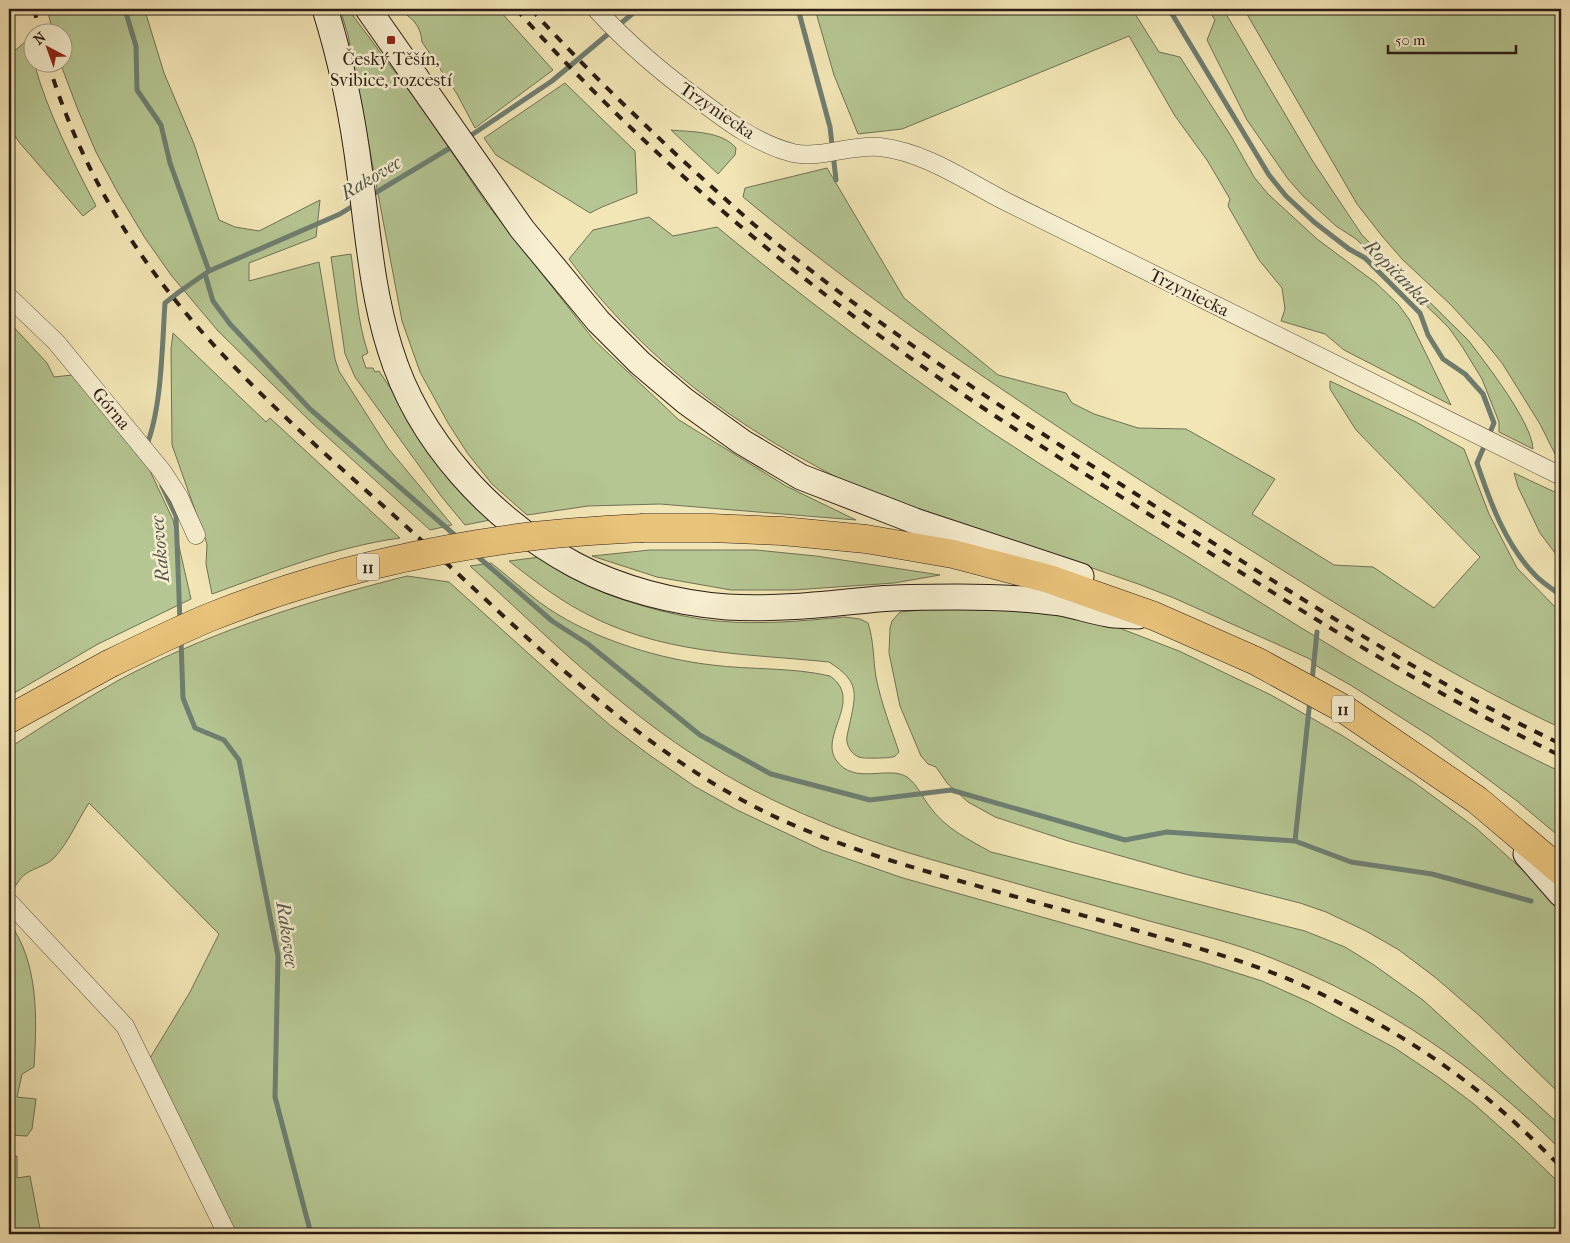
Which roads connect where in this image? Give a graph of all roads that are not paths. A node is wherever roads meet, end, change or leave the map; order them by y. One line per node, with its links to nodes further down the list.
1 (325, 9): 7 (main road)
2 (368, 9): 7 (main road)
3 (601, 14): 5 (street, Trzyniecka)
4 (9, 296): 6 (street, Górna)
5 (1559, 474)
6 (196, 535)
7 (1154, 616): 8 (main road, 11, bridge); 9 (main road, 11)
8 (9, 720)
9 (1477, 800): 10 (main road); 11 (main road, 11); 12 (main road)
10 (1561, 856)
11 (1561, 870)
12 (1561, 894)
13 (9, 902): 14 (street)
14 (227, 1234)

